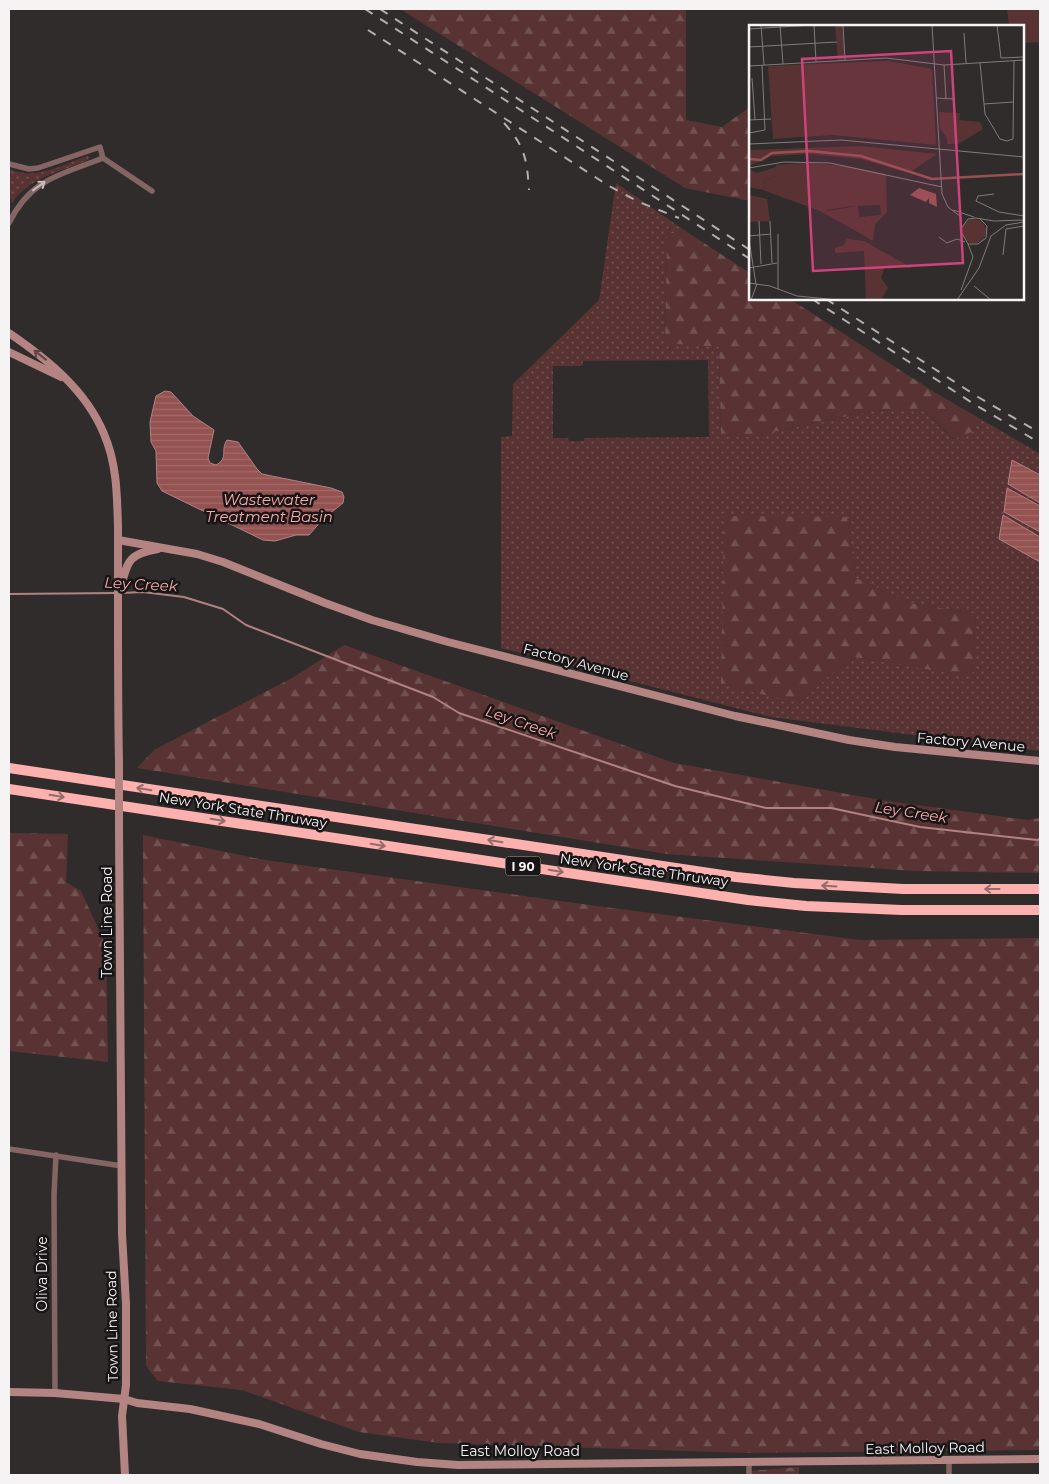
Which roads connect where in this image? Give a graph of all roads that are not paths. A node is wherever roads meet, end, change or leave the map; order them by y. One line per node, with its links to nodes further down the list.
1 (103, 158): 2 (street); 3 (street); 4 (street, one-way to 1)
2 (9, 164)
3 (152, 191)
4 (9, 223)
5 (9, 333): 7 (street, one-way to 5)
6 (9, 352): 7 (street)
7 (68, 381): 8 (street)
8 (118, 540): 9 (street, Factory Avenue); 10 (street)
9 (164, 548): 10 (street); 11 (street, Factory Avenue)
10 (121, 579): 18 (street, Town Line Road, bridge)
11 (1040, 761)
12 (9, 768): 14 (highway, New York State Thruway / I 90, one-way to 12)
13 (9, 789): 15 (highway, New York State Thruway / I 90, one-way to 15)
14 (1040, 889)
15 (1040, 910)
16 (9, 1149): 17 (street)
17 (56, 1155): 18 (street); 20 (street, Oliva Drive)
18 (122, 1166): 21 (street, Town Line Road)
19 (9, 1392): 20 (street, East Molloy Road)
20 (55, 1393): 21 (street, East Molloy Road)
21 (124, 1399): 24 (street, East Molloy Road); 25 (street, Town Line Road)
22 (1040, 1459): 23 (street, East Molloy Road)
23 (949, 1460): 24 (street, East Molloy Road); 27 (street)
24 (749, 1462): 26 (street)
25 (125, 1475)
26 (749, 1475)
27 (949, 1475)

